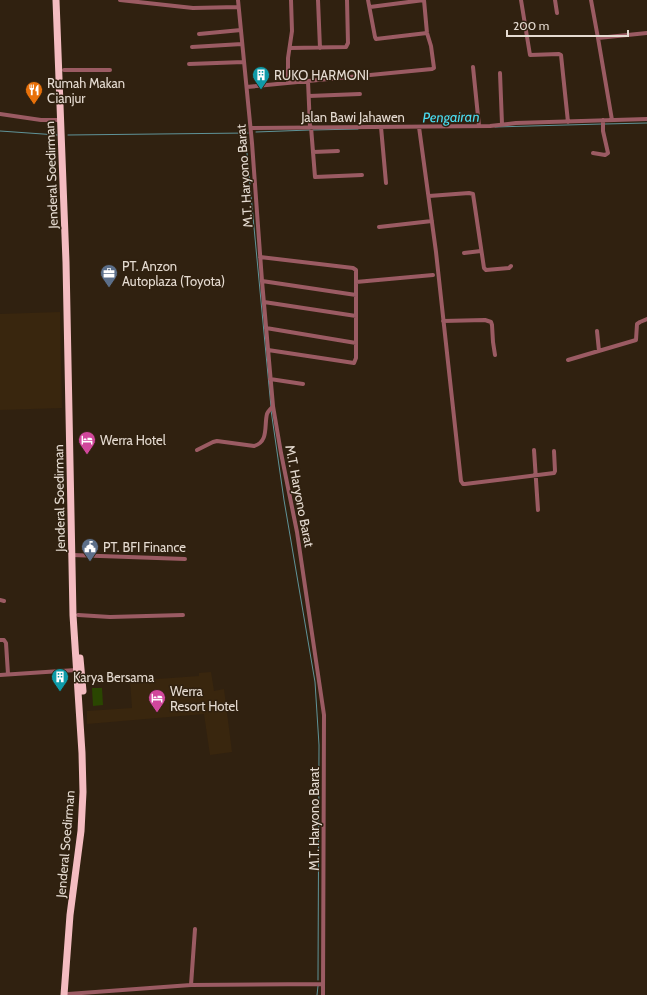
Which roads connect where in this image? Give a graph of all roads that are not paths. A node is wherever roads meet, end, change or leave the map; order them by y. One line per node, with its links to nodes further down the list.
1 (56, 0): 38 (highway, Jenderal Soedirman)
2 (61, 0): 28 (highway, Jenderal Soedirman)
3 (120, 0): 13 (street)
4 (238, 0): 13 (street, M.T. Haryono Barat)
5 (290, 0): 23 (street)
6 (318, 0): 24 (street)
7 (347, 0): 24 (street)
8 (368, 0): 14 (street)
9 (424, 0): 14 (street); 17 (street)
10 (521, 0): 41 (street)
11 (556, 0): 15 (street)
12 (591, 0): 20 (street)
13 (238, 7): 16 (street, M.T. Haryono Barat)
14 (370, 7): 17 (street)
15 (557, 13)
16 (241, 30): 19 (street); 21 (street, M.T. Haryono Barat)
17 (427, 33): 31 (street)
18 (647, 33): 20 (street)
19 (199, 34)
20 (598, 38): 40 (street)
21 (242, 44): 22 (street); 25 (street, M.T. Haryono Barat)
22 (192, 47)
23 (290, 48): 24 (street); 32 (street)
24 (320, 48)
25 (244, 62): 26 (street); 33 (street, M.T. Haryono Barat)
26 (189, 64)
27 (473, 67): 43 (street)
28 (64, 70): 29 (street); 53 (highway, Jenderal Soedirman)
29 (110, 70)
30 (500, 73): 42 (street)
31 (308, 81): 32 (street); 35 (street)
32 (288, 83): 33 (street)
33 (247, 87): 47 (street, M.T. Haryono Barat)
34 (360, 94): 35 (street)
35 (309, 96): 44 (street)
36 (0, 114): 38 (street)
37 (647, 119): 40 (street, Jalan Bawi Jahawen)
38 (61, 120): 53 (highway, Jenderal Soedirman)
39 (602, 120): 40 (street, Jalan Bawi Jahawen); 41 (street, Jalan Bawi Jahawen); 50 (street)
40 (612, 120)
41 (568, 122): 42 (street, Jalan Bawi Jahawen)
42 (502, 124): 43 (street, Jalan Bawi Jahawen)
43 (479, 126): 46 (street, Jalan Bawi Jahawen)
44 (310, 127): 45 (street, Jalan Bawi Jahawen); 47 (street, Jalan Bawi Jahawen); 49 (street)
45 (381, 127): 46 (street, Jalan Bawi Jahawen); 52 (street)
46 (419, 127): 54 (street)
47 (251, 128): 59 (street, M.T. Haryono Barat)
48 (338, 151): 49 (street)
49 (313, 152): 51 (street)
50 (593, 153)
51 (362, 175)
52 (386, 183)
53 (66, 196): 84 (highway, Jenderal Soedirman)
54 (429, 196): 55 (street); 57 (street)
55 (432, 221): 56 (street); 68 (street)
56 (379, 227)
57 (482, 251): 58 (street); 60 (street)
58 (464, 253)
59 (260, 257): 62 (street, M.T. Haryono Barat); 63 (street)
60 (511, 266)
61 (433, 275): 63 (street)
62 (262, 281): 64 (street); 65 (street, M.T. Haryono Barat)
63 (356, 282): 64 (street)
64 (356, 295): 66 (street)
65 (264, 302): 66 (street); 69 (street, M.T. Haryono Barat)
66 (356, 316): 71 (street)
67 (647, 319): 73 (street)
68 (443, 321): 74 (street); 82 (street)
69 (266, 328): 71 (street); 72 (street, M.T. Haryono Barat)
70 (597, 331): 73 (street)
71 (356, 343): 72 (street)
72 (268, 350): 76 (street, M.T. Haryono Barat)
73 (599, 351): 75 (street)
74 (495, 355)
75 (568, 360)
76 (270, 379): 77 (street); 78 (street, M.T. Haryono Barat)
77 (303, 384)
78 (274, 406): 79 (street); 93 (street, M.T. Haryono Barat)
79 (197, 450)
80 (534, 450): 82 (street)
81 (554, 451): 82 (street)
82 (536, 474): 83 (street)
83 (538, 510)
84 (74, 555): 85 (street); 86 (highway, Jenderal Soedirman); 89 (highway, Jenderal Soedirman)
85 (185, 559)
86 (78, 615): 87 (street); 96 (highway, Jenderal Soedirman)
87 (183, 615)
88 (0, 640): 90 (street)
89 (76, 670): 90 (street); 95 (highway, Jenderal Soedirman)
90 (8, 674): 91 (street)
91 (0, 675)
92 (195, 929): 94 (street)
93 (323, 984): 94 (street); 97 (street, M.T. Haryono Barat)
94 (191, 985): 96 (street)
95 (64, 995)
96 (68, 995)
97 (323, 995)

